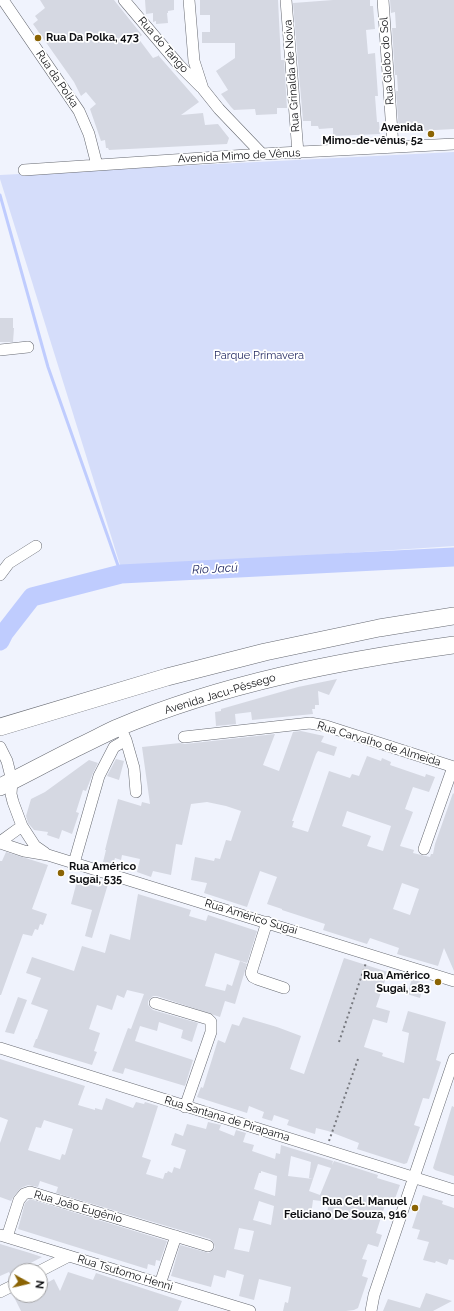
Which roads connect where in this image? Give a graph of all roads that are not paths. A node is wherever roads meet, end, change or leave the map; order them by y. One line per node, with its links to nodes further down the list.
1 (124, 0): 6 (street, Rua do Tango)
2 (189, 0): 6 (street)
3 (286, 0): 9 (street, Rua Grinalda de Noiva)
4 (383, 0): 8 (street, Rua Globo do Sol)
5 (7, 3): 11 (street, Rua da Polka)
6 (203, 89): 10 (street)
7 (454, 144): 8 (street, Avenida Mimo de Vênus)
8 (393, 147): 9 (street, Avenida Mimo de Vênus)
9 (298, 153): 10 (street, Avenida Mimo de Vênus)
10 (262, 154): 11 (street, Avenida Mimo de Vênus)
11 (97, 165): 12 (street, Avenida Mimo de Vênus)
12 (24, 170)
13 (28, 347): 14 (street)
14 (0, 350)
15 (36, 546): 16 (street)
16 (0, 574)
17 (454, 616): 19 (highway)
18 (454, 645): 20 (highway, Avenida Jacu-Pêssego)
19 (0, 727)
20 (123, 733): 24 (highway, Avenida Jacu-Pêssego); 25 (street); 30 (street)
21 (184, 737): 23 (street, Rua Carvalho de Almeida)
22 (0, 747): 24 (street, Rua Américo Sugai)
23 (453, 767): 28 (street)
24 (6, 784): 26 (street, Rua Américo Sugai)
25 (136, 792)
26 (22, 826): 27 (street, Rua Américo Sugai); 29 (street, Rua Américo Sugai)
27 (0, 842): 29 (street, Rua Américo Sugai)
28 (424, 849)
29 (48, 855): 30 (street, Rua Américo Sugai)
30 (74, 863): 31 (street, Rua Américo Sugai)
31 (267, 922): 32 (street, Rua Américo Sugai); 33 (street)
32 (454, 981)
33 (284, 988)
34 (155, 1003): 37 (street)
35 (0, 1048): 37 (street, Rua Santana de Pirapama)
36 (454, 1059): 38 (street)
37 (185, 1107): 38 (street, Rua Santana de Pirapama)
38 (414, 1178): 39 (street, Rua Santana de Pirapama); 47 (street)
39 (454, 1190)
40 (4, 1236): 41 (street, Rua João Eugênio); 43 (street, Rua Tsutomo Henni)
41 (176, 1236): 42 (street, Rua João Eugênio); 45 (street)
42 (208, 1246)
43 (69, 1256): 44 (street); 45 (street, Rua Tsutomo Henni)
44 (48, 1267)
45 (160, 1284): 46 (street, Rua Tsutomo Henni)
46 (250, 1311)
47 (371, 1311)

